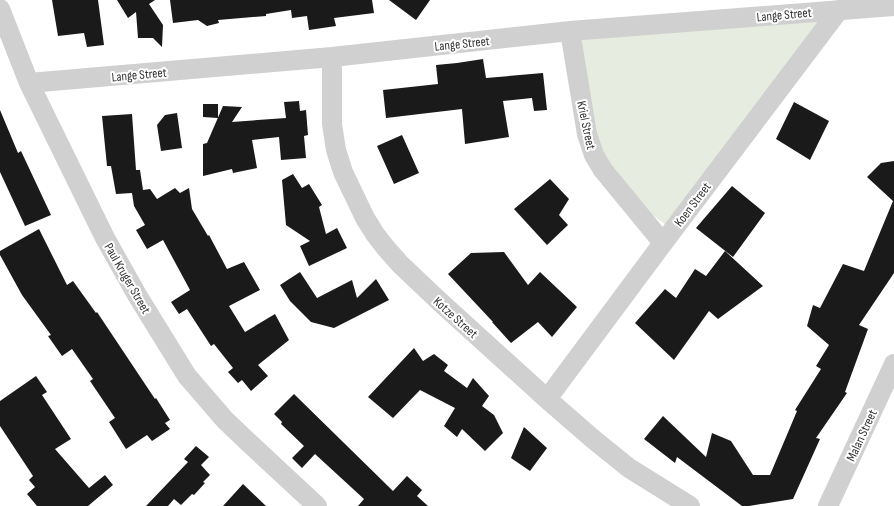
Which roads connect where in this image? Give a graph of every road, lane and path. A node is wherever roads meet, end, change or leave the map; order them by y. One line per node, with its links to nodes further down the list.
1 (894, 6): 3 (street, Lange Street)
2 (0, 9): 6 (street, Paul Kruger Street)
3 (839, 10): 4 (street, Lange Street); 7 (street, Koen Street)
4 (570, 31): 5 (street, Lange Street); 7 (street, Kriel Street)
5 (332, 57): 6 (street, Lange Street); 9 (street, Kotze Street)
6 (29, 83): 10 (street, Paul Kruger Street)
7 (663, 243): 9 (street, Koen Street)
8 (894, 364): 12 (street, Malan Street)
9 (547, 399): 11 (street, Kotze Street)
10 (317, 506)
11 (690, 506)
12 (828, 506)

